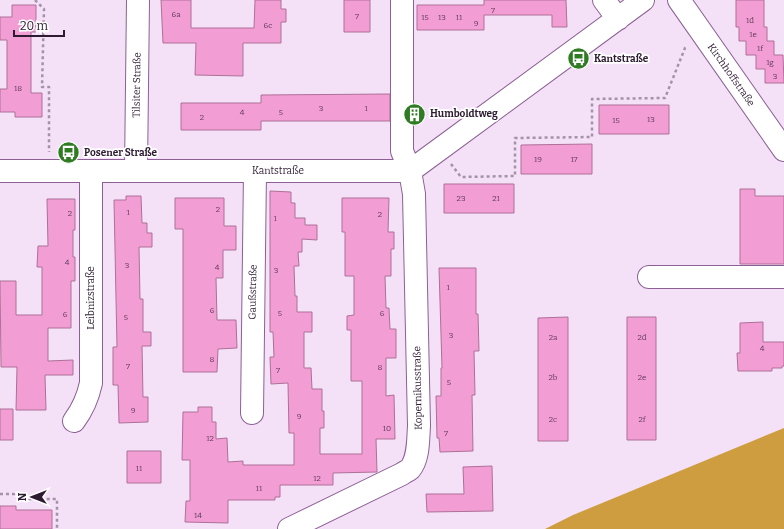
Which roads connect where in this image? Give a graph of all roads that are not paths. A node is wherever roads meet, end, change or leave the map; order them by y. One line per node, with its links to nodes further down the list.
1 (138, 0): 10 (street, Tilsiter Straße)
2 (402, 0): 12 (street)
3 (604, 0): 6 (street)
4 (643, 0): 6 (street)
5 (679, 0): 7 (street, Kirchhoffstraße)
6 (618, 19): 12 (street)
7 (784, 150)
8 (0, 171): 9 (street, Kantstraße)
9 (91, 171): 10 (street, Kantstraße); 16 (street, Leibnizstraße)
10 (136, 171): 11 (street, Kantstraße)
11 (255, 171): 12 (street, Kantstraße); 15 (street, Gaußstraße)
12 (410, 171): 17 (street, Kopernikusstraße)
13 (649, 277): 14 (street)
14 (784, 278)
15 (252, 413)
16 (74, 421)
17 (289, 529)

